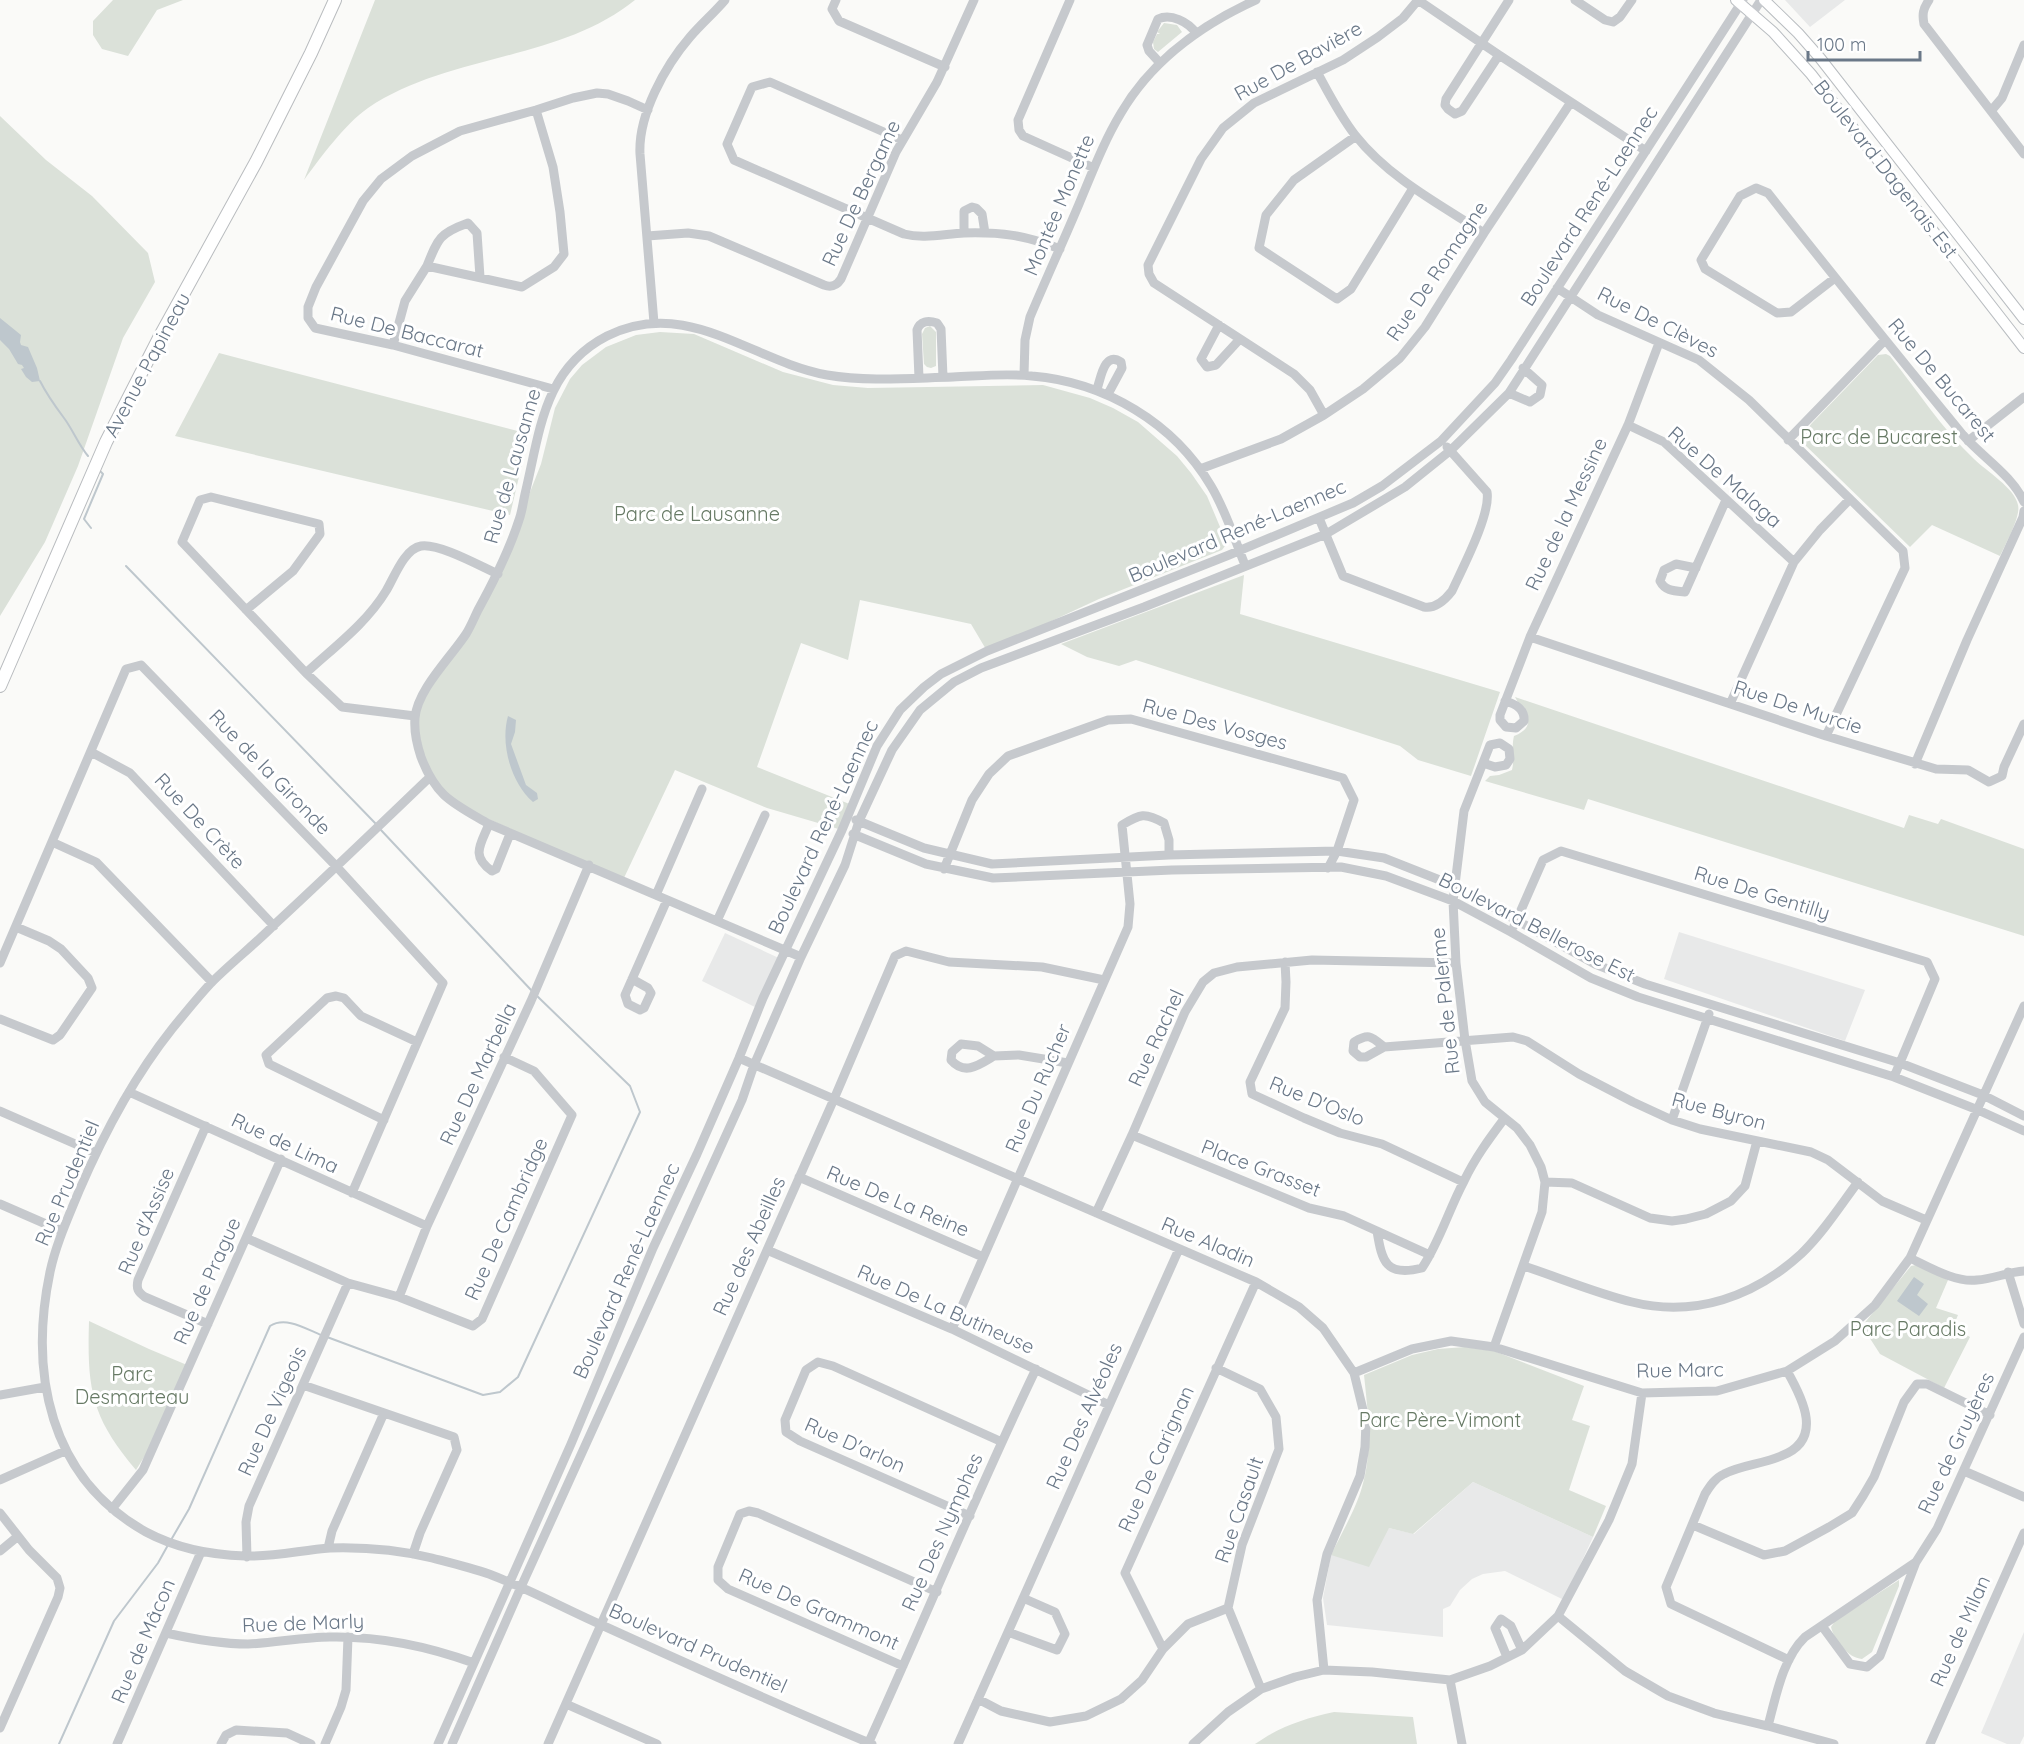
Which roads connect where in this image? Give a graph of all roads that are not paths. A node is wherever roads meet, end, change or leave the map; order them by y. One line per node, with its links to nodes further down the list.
1 (333, 0): 81 (highway, Avenue Papineau)
2 (725, 0): 24 (street)
3 (836, 0): 20 (street)
4 (974, 0): 20 (street, Rue De Bergame)
5 (1070, 0): 30 (street)
6 (1256, 0): 15 (street, Montée Monette)
7 (1418, 0): 16 (street); 21 (street, Rue De Bavière)
8 (1509, 0): 16 (street)
9 (1575, 0): 10 (street)
10 (1632, 0)
11 (1763, 0): 14 (street, Boulevard René-Laennec); 43 (main road, Boulevard Dagenais Est)
12 (1929, 0): 25 (street)
13 (1740, 1): 14 (main road, Boulevard Dagenais Est); 28 (street, Boulevard René-Laennec)
14 (1753, 14): 42 (street, Boulevard René-Laennec); 50 (main road, Boulevard Dagenais Est)
15 (1196, 33): 19 (street, Montée Monette); 19 (street)
16 (1482, 44): 18 (street); 18 (street)
17 (2024, 45): 25 (street)
18 (1499, 55): 22 (street)
19 (1160, 63): 30 (street, Montée Monette)
20 (945, 67): 27 (street, Rue De Bergame)
21 (1317, 72): 26 (street); 45 (street, Rue De Bavière)
22 (1571, 102): 28 (street); 35 (street, Rue De Romagne)
23 (536, 110): 24 (street, Rue De Baccarat); 39 (street); 49 (street, Rue De Baccarat)
24 (648, 110): 36 (street)
25 (1991, 111): 29 (street)
26 (1356, 136): 31 (street); 31 (street)
27 (902, 140): 32 (street, Rue De Bergame); 32 (street)
28 (1646, 151): 41 (street, Boulevard René-Laennec)
29 (2024, 154)
30 (1094, 168): 37 (street, Montée Monette)
31 (1413, 188): 35 (street)
32 (868, 219): 33 (street); 36 (street, Rue De Bergame)
33 (964, 233): 34 (street); 34 (street)
34 (985, 233): 37 (street)
35 (1484, 233): 60 (street, Rue De Romagne)
36 (647, 236): 44 (street)
37 (1060, 249): 52 (street, Montée Monette)
38 (427, 266): 39 (street); 39 (street); 49 (street)
39 (480, 277)
40 (1835, 278): 40 (street, Rue De Bucarest); 47 (street, Rue De Bucarest)
41 (1557, 288): 42 (street, Rue De Clèves); 63 (street, Boulevard René-Laennec)
42 (1571, 296): 48 (street, Rue De Clèves); 51 (street, Boulevard René-Laennec)
43 (2024, 319)
44 (654, 323): 54 (street, Rue de Lausanne); 55 (street, Rue de Lausanne)
45 (1219, 325): 46 (street, Rue De Bavière); 46 (street)
46 (1239, 340): 60 (street, Rue De Bavière)
47 (1885, 340): 62 (street); 64 (street, Rue De Bucarest)
48 (1659, 343): 61 (street, Rue de la Messine); 62 (street, Rue De Clèves)
49 (393, 345): 55 (street, Rue De Baccarat)
50 (2024, 348)
51 (1524, 368): 57 (street, Boulevard René-Laennec); 57 (street)
52 (1024, 375): 53 (street, Rue de Lausanne); 56 (street, Rue de Lausanne)
53 (943, 377): 54 (street, Rue de Lausanne); 54 (street)
54 (919, 378)
55 (553, 389): 77 (street, Rue de Lausanne)
56 (1097, 389): 58 (street, Rue de Lausanne); 58 (street)
57 (1509, 393): 65 (street, Boulevard René-Laennec)
58 (1108, 394): 66 (street, Rue de Lausanne)
59 (2024, 397): 64 (street)
60 (1324, 415): 66 (street, Rue De Romagne)
61 (1628, 425): 67 (street, Rue De Malaga); 79 (street, Rue de la Messine)
62 (1788, 440): 68 (street, Rue De Clèves)
63 (1441, 441): 65 (street); 71 (street, Boulevard René-Laennec)
64 (1968, 441): 69 (street, Rue De Bucarest)
65 (1451, 450): 72 (street, Boulevard René-Laennec); 72 (street)
66 (1200, 469): 73 (street, Rue de Lausanne)
67 (1726, 500): 74 (street, Rue De Malaga); 76 (street)
68 (1850, 500): 74 (street); 86 (street, Rue De Clèves)
69 (2024, 502)
70 (2024, 511): 89 (street)
71 (1319, 518): 72 (street); 73 (street, Boulevard René-Laennec)
72 (1326, 534): 75 (street, Boulevard René-Laennec)
73 (1239, 551): 75 (street, Rue de Lausanne); 93 (street, Boulevard René-Laennec)
74 (1794, 562): 83 (street)
75 (1245, 565): 94 (street, Boulevard René-Laennec)
76 (1696, 568)
77 (498, 574): 80 (street); 84 (street, Rue de Lausanne)
78 (246, 610): 78 (street); 80 (street)
79 (1530, 637): 82 (street, Rue de la Messine); 83 (street, Rue De Murcie)
80 (306, 673): 84 (street)
81 (0, 686)
82 (1505, 701)
83 (1730, 704): 86 (street, Rue De Murcie)
84 (415, 716): 90 (street, Rue de Lausanne)
85 (2024, 724): 89 (street, Rue De Murcie)
86 (1826, 736): 89 (street, Rue De Murcie)
87 (91, 752): 99 (street, Rue de la Gironde); 105 (street, Rue de la Gironde); 115 (street, Rue De Crète)
88 (1483, 764): 109 (street, Rue de Palerme)
89 (1915, 764)
90 (429, 778): 95 (street, Rue de Lausanne); 105 (street, Rue Prudentiel)
91 (702, 789): 110 (street)
92 (765, 815): 113 (street)
93 (848, 816): 94 (street, Boulevard Bellerose Est); 96 (street, Boulevard René-Laennec)
94 (860, 821): 98 (street, Boulevard René-Laennec); 101 (street, Boulevard Bellerose Est)
95 (489, 824): 97 (street, Rue de Lausanne); 97 (street)
96 (842, 830): 98 (street, Boulevard Bellerose Est); 118 (street, Boulevard René-Laennec)
97 (510, 834): 104 (street, Rue de Lausanne)
98 (856, 836): 107 (street, Boulevard Bellerose Est); 119 (street, Boulevard René-Laennec)
99 (52, 842): 116 (street, Rue de la Gironde); 125 (street)
100 (1337, 851): 101 (street, Rue Des Vosges); 102 (street, Boulevard Bellerose Est); 106 (street, Rue Des Vosges); 109 (street, Boulevard Bellerose Est)
101 (950, 855): 103 (street, Boulevard Bellerose Est); 107 (street, Rue Des Vosges)
102 (1169, 855): 103 (street, Boulevard Bellerose Est); 103 (street)
103 (1126, 856): 108 (street, Rue Du Rucher)
104 (589, 865): 110 (street, Rue de Lausanne); 134 (street, Rue De Marbella)
105 (336, 866): 115 (street, Rue Prudentiel); 131 (street, Rue de la Gironde)
106 (1328, 868): 108 (street, Boulevard Bellerose Est); 112 (street, Boulevard Bellerose Est)
107 (944, 869): 108 (street, Boulevard Bellerose Est)
108 (1127, 874): 124 (street, Rue Du Rucher)
109 (1455, 886): 112 (street, Rue de Palerme); 114 (street, Boulevard Bellerose Est)
110 (656, 895): 111 (street, Rue de Lausanne)
111 (667, 900): 113 (street, Rue de Lausanne); 123 (street)
112 (1453, 902): 117 (street, Boulevard Bellerose Est); 122 (street, Rue de Palerme)
113 (717, 921): 118 (street, Rue de Lausanne)
114 (1515, 921): 117 (street, Rue De Gentilly); 126 (street, Boulevard Bellerose Est); 137 (street, Rue De Gentilly)
115 (274, 926): 125 (street, Rue Prudentiel)
116 (15, 927): 121 (street, Rue de la Gironde); 129 (street)
117 (1511, 932): 128 (street, Boulevard Bellerose Est)
118 (786, 950): 119 (street, Rue de Lausanne); 135 (street, Boulevard René-Laennec)
119 (801, 957): 138 (street, Boulevard René-Laennec)
120 (1285, 962): 122 (street, Rue Rachel); 151 (street, Rue Rachel); 157 (street, Rue D'Oslo)
121 (0, 963)
122 (1456, 963): 130 (street, Rue de Palerme)
123 (632, 979)
124 (1104, 980): 136 (street, Rue Du Rucher); 142 (street, Rue des Abeilles)
125 (212, 982): 140 (street, Rue Prudentiel)
126 (1712, 1004): 128 (street); 137 (street, Boulevard Bellerose Est)
127 (2024, 1006): 141 (street, Rue Marc)
128 (1708, 1018): 139 (street, Boulevard Bellerose Est); 148 (street)
129 (0, 1019)
130 (1465, 1040): 132 (street, Rue Byron); 146 (street, Rue de Palerme); 148 (street, Rue Byron)
131 (417, 1042): 147 (street, Rue de la Gironde); 147 (street)
132 (1384, 1047)
133 (994, 1056): 136 (street)
134 (504, 1058): 164 (street, Rue De Marbella); 178 (street, Rue De Cambridge)
135 (740, 1058): 138 (street, Rue Aladin); 212 (street, Boulevard René-Laennec)
136 (1068, 1063): 156 (street, Rue Du Rucher)
137 (1900, 1063): 139 (street, Rue De Gentilly); 141 (street, Boulevard Bellerose Est)
138 (754, 1065): 142 (street, Rue Aladin); 213 (street, Boulevard René-Laennec)
139 (1894, 1077): 143 (street, Boulevard Bellerose Est)
140 (129, 1092): 149 (street, Rue de Lima); 153 (street, Rue Prudentiel)
141 (1983, 1095): 143 (street, Rue Marc); 145 (street, Boulevard Bellerose Est)
142 (834, 1100): 155 (street, Rue des Abeilles); 156 (street, Rue Aladin)
143 (1978, 1110): 150 (street, Boulevard Bellerose Est); 163 (street, Rue Marc)
144 (0, 1112): 153 (street)
145 (2024, 1116)
146 (1504, 1119): 157 (street); 158 (street, Rue de Palerme)
147 (384, 1120): 160 (street, Rue de la Gironde)
148 (1672, 1120): 152 (street, Rue Byron)
149 (206, 1126): 154 (street, Rue de Lima); 179 (street, Rue d'Assise)
150 (2024, 1131)
151 (1132, 1136): 162 (street, Rue Rachel); 166 (street, Place Grasset)
152 (1757, 1141): 158 (street); 159 (street, Rue Byron)
153 (96, 1153): 165 (street, Rue Prudentiel)
154 (281, 1159): 160 (street, Rue de Lima); 167 (street, Rue de Prague)
155 (799, 1177): 169 (street, Rue des Abeilles); 171 (street, Rue De La Reine)
156 (1018, 1180): 162 (street, Rue Aladin); 171 (street, Rue Du Rucher)
157 (1463, 1182): 170 (street)
158 (1545, 1182): 173 (street, Rue de Palerme)
159 (1858, 1182): 163 (street, Rue Byron); 173 (street)
160 (352, 1193): 164 (street, Rue de Lima)
161 (0, 1204): 165 (street)
162 (1095, 1213): 168 (street, Rue Aladin)
163 (1926, 1220): 172 (street, Rue Marc)
164 (427, 1226): 178 (street, Rue De Marbella)
165 (63, 1231): 189 (street, Rue Prudentiel)
166 (1377, 1231): 170 (street, Place Grasset); 170 (street)
167 (246, 1238): 177 (street, Rue De Cambridge); 179 (street, Rue de Prague)
168 (1179, 1249): 176 (street, Rue Aladin); 192 (street, Rue Des Alvéoles)
169 (767, 1250): 181 (street, Rue De La Butineuse); 218 (street, Rue des Abeilles)
170 (1430, 1255)
171 (983, 1257): 181 (street, Rue Du Rucher)
172 (1910, 1258): 175 (street); 186 (street, Rue Marc)
173 (1524, 1266): 183 (street, Rue de Palerme)
174 (2024, 1271): 175 (street)
175 (2008, 1272): 180 (street)
176 (1256, 1282): 184 (street, Rue De Carignan); 187 (street, Rue Aladin)
177 (348, 1283): 178 (street, Rue De Cambridge); 188 (street, Rue De Vigeois)
178 (399, 1297)
179 (208, 1324): 200 (street, Rue de Prague)
180 (2024, 1324)
181 (952, 1329): 185 (street, Rue De La Butineuse)
182 (2024, 1337): 194 (street, Rue de Gruyères)
183 (1494, 1347): 187 (street, Rue Marc); 190 (street, Rue Marc)
184 (1216, 1368): 216 (street, Rue Casault); 223 (street, Rue De Carignan)
185 (1036, 1369): 192 (street, Rue De La Butineuse); 195 (street, Rue Des Nymphes)
186 (1787, 1371): 190 (street, Rue Marc); 203 (street)
187 (1354, 1374): 229 (street, Rue Aladin)
188 (303, 1385): 193 (street); 210 (street, Rue De Vigeois)
189 (45, 1387): 191 (street); 196 (street, Rue Prudentiel)
190 (1642, 1393): 217 (street)
191 (0, 1395)
192 (1109, 1405): 215 (street, Rue Des Alvéoles)
193 (384, 1413): 206 (street); 209 (street)
194 (1990, 1414): 197 (street, Rue de Gruyères); 203 (street)
195 (1002, 1442): 202 (street, Rue Des Nymphes); 202 (street, Rue D'arlon)
196 (65, 1451): 198 (street); 200 (street, Rue Prudentiel)
197 (1964, 1471): 199 (street); 211 (street, Rue de Gruyères)
198 (0, 1480)
199 (2024, 1497)
200 (112, 1509): 208 (street, Rue Prudentiel)
201 (0, 1513): 205 (street)
202 (970, 1516): 214 (street, Rue Des Nymphes)
203 (1693, 1525): 226 (street)
204 (2024, 1533): 249 (street, Rue de Milan)
205 (17, 1537): 207 (street); 235 (street)
206 (328, 1548): 209 (street, Rue Prudentiel); 210 (street, Rue Prudentiel)
207 (0, 1551)
208 (201, 1552): 210 (street, Rue Prudentiel); 221 (street, Rue de Mâcon)
209 (413, 1554): 212 (street, Rue Prudentiel)
210 (247, 1557)
211 (1916, 1562): 219 (street, Rue de Gruyères); 219 (street, Rue de Gruyères)
212 (510, 1582): 213 (street, Boulevard Prudentiel); 227 (street, Boulevard René-Laennec)
213 (521, 1587): 218 (street, Boulevard Prudentiel); 242 (street, Boulevard René-Laennec)
214 (936, 1592): 228 (street, Rue Des Nymphes); 228 (street, Rue De Grammont)
215 (1023, 1598): 220 (street, Rue Des Alvéoles); 220 (street)
216 (1228, 1608): 223 (street); 231 (street)
217 (1558, 1616): 224 (street); 234 (street)
218 (601, 1625): 233 (street, Rue des Abeilles); 245 (street, Boulevard Prudentiel)
219 (1822, 1626): 226 (street, Rue de Gruyères)
220 (1008, 1632): 232 (street, Rue Des Alvéoles)
221 (166, 1633): 222 (street, Rue de Marly); 237 (street, Rue de Mâcon)
222 (348, 1637): 227 (street, Rue de Marly); 240 (street)
223 (1163, 1649): 232 (street)
224 (1522, 1650): 225 (street); 225 (street)
225 (1507, 1658): 230 (street)
226 (1789, 1660): 234 (street, Rue de Gruyères)
227 (474, 1663): 241 (street, Boulevard René-Laennec)
228 (903, 1666): 245 (street, Rue Des Nymphes)
229 (1324, 1670): 230 (street); 231 (street)
230 (1450, 1680): 248 (street)
231 (1261, 1689): 247 (street)
232 (978, 1699): 246 (street, Rue Des Alvéoles)
233 (566, 1704): 243 (street, Rue des Abeilles); 244 (street)
234 (1768, 1726): 236 (street)
235 (0, 1728)
236 (1828, 1743)
237 (117, 1744)
238 (221, 1744): 239 (street)
239 (311, 1744)
240 (325, 1744)
241 (438, 1744)
242 (452, 1744)
243 (548, 1744)
244 (657, 1744)
245 (870, 1744)
246 (958, 1744)
247 (1192, 1744)
248 (1462, 1744)
249 (1930, 1744)

